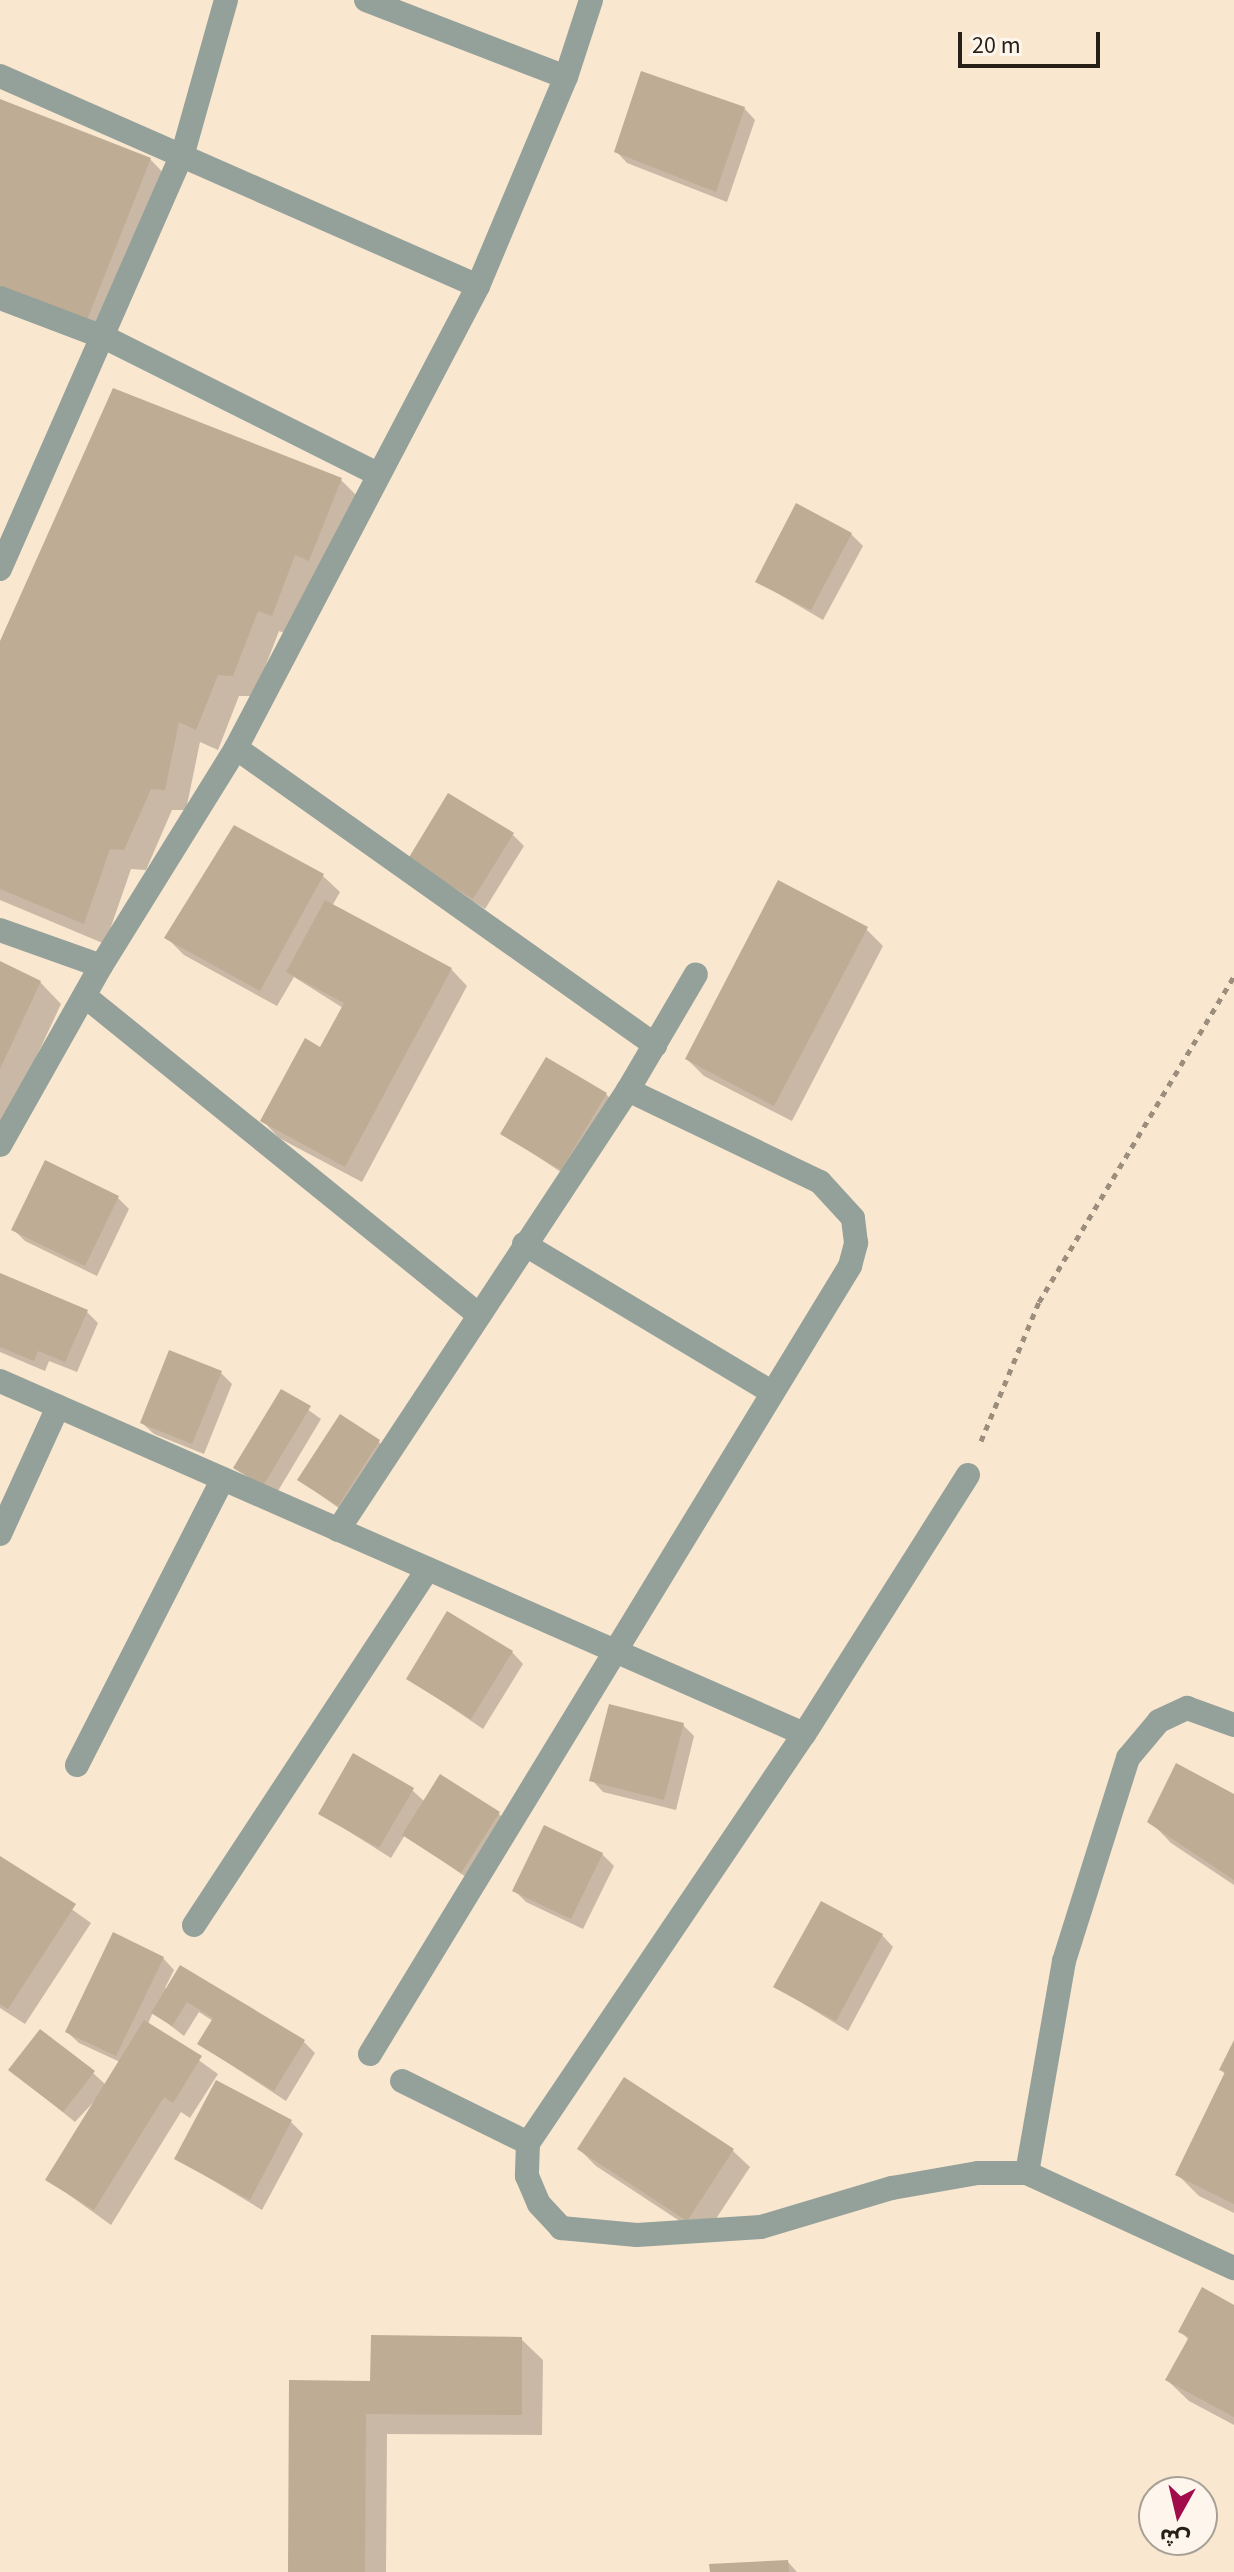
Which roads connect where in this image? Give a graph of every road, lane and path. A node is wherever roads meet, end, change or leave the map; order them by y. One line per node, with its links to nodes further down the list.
1 (226, 0): 6 (street)
2 (366, 0): 5 (street)
3 (591, 0): 5 (street)
4 (0, 76): 6 (street)
5 (566, 77): 7 (street)
6 (183, 153): 7 (street); 9 (street)
7 (478, 286): 10 (street)
8 (0, 298): 9 (street)
9 (106, 338): 10 (street); 11 (street)
10 (376, 473): 12 (street)
11 (0, 569)
12 (236, 748): 14 (street); 18 (street)
13 (0, 930): 14 (street)
14 (101, 966): 17 (street)
15 (696, 974): 18 (street)
16 (1234, 976): 26 (path)
17 (86, 997): 20 (street); 22 (street)
18 (655, 1045): 19 (street)
19 (628, 1090): 21 (street); 24 (street)
20 (0, 1145)
21 (524, 1244): 22 (street); 24 (street)
22 (479, 1315): 28 (street)
23 (0, 1381): 25 (street)
24 (770, 1391): 31 (street)
25 (58, 1407): 27 (street); 29 (street)
26 (968, 1475): 33 (street)
27 (223, 1479): 28 (street); 34 (street)
28 (338, 1530): 30 (street)
29 (0, 1534)
30 (428, 1569): 31 (street); 35 (street)
31 (615, 1651): 33 (street); 36 (street)
32 (1234, 1725): 39 (street)
33 (804, 1734): 38 (street)
34 (77, 1765)
35 (194, 1925)
36 (370, 2054)
37 (402, 2081): 38 (street)
38 (528, 2143): 39 (street)
39 (1027, 2173): 40 (street)
40 (1234, 2268)

